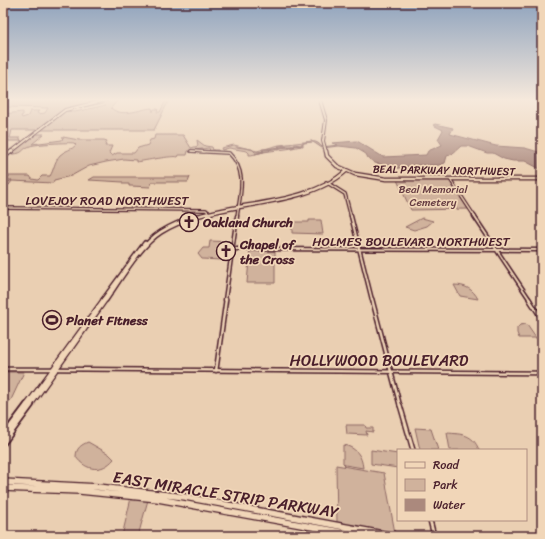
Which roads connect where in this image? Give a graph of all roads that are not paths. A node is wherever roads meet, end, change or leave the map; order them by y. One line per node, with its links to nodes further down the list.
1 (46, 125): 5 (main road)
2 (328, 125): 3 (main road, BEAL PARKWAY NORTHWEST)
3 (326, 147): 6 (main road, BEAL PARKWAY NORTHWEST); 7 (main road, BEAL PARKWAY NORTHWEST)
4 (192, 151): 12 (street)
5 (3, 158)
6 (331, 161): 7 (main road); 8 (main road, BEAL PARKWAY NORTHWEST)
7 (335, 163): 8 (main road, BEAL PARKWAY NORTHWEST)
8 (344, 171): 9 (main road, BEAL PARKWAY NORTHWEST); 11 (main road)
9 (450, 179): 10 (main road, BEAL PARKWAY NORTHWEST); 17 (street)
10 (542, 179)
11 (326, 183): 12 (main road); 16 (street)
12 (238, 207): 14 (main road); 15 (street)
13 (3, 208): 14 (street, LOVEJOY ROAD NORTHWEST)
14 (209, 213): 21 (main road)
15 (232, 249): 16 (street, HOLMES BOULEVARD NORTHWEST); 22 (street)
16 (360, 249): 17 (street, HOLMES BOULEVARD NORTHWEST); 23 (street)
17 (497, 250): 18 (street, HOLMES BOULEVARD NORTHWEST); 19 (street)
18 (542, 250)
19 (542, 319)
20 (3, 369): 21 (street, HOLLYWOOD BOULEVARD)
21 (54, 369): 22 (street, HOLLYWOOD BOULEVARD); 25 (main road); 26 (main road)
22 (216, 371): 23 (street, HOLLYWOOD BOULEVARD)
23 (390, 372): 24 (street, HOLLYWOOD BOULEVARD); 27 (street)
24 (542, 373)
25 (3, 437)
26 (3, 442)
27 (413, 449)
28 (3, 482): 30 (highway, EAST MIRACLE STRIP PARKWAY)
29 (3, 488): 30 (highway, EAST MIRACLE STRIP PARKWAY)
30 (216, 506): 31 (highway, EAST MIRACLE STRIP PARKWAY)
31 (272, 516): 33 (highway, EAST MIRACLE STRIP PARKWAY); 34 (highway, EAST MIRACLE STRIP PARKWAY)
32 (430, 521): 36 (street)
33 (380, 535): 35 (highway, EAST MIRACLE STRIP PARKWAY)
34 (362, 536)
35 (394, 536)
36 (434, 536)

